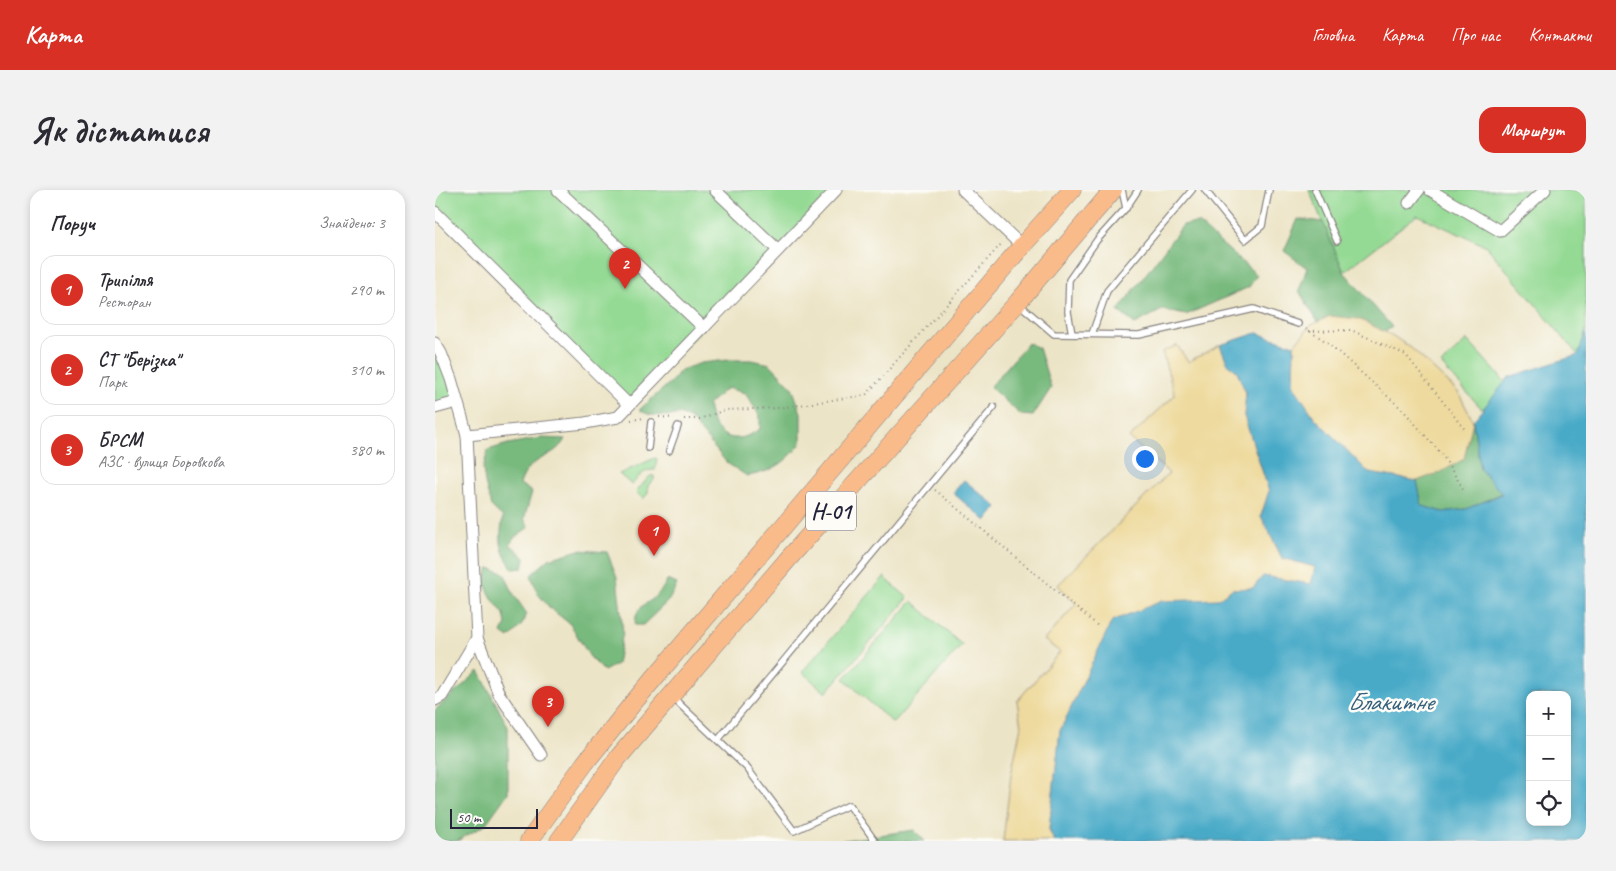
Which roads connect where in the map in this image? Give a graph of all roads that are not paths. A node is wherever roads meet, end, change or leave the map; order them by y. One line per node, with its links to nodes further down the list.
1 (558, 190): 24 (street)
2 (715, 190): 21 (street)
3 (837, 190): 21 (street)
4 (963, 190): 19 (street)
5 (1072, 190): 19 (main road, Н-01)
6 (1113, 190): 22 (main road, Н-01)
7 (1122, 190): 17 (lane)
8 (1138, 190): 17 (lane)
9 (1192, 190): 26 (lane)
10 (1205, 190): 11 (lane)
11 (1269, 190)
12 (1315, 190): 20 (lane)
13 (1419, 190): 16 (street)
14 (1430, 190): 15 (street)
15 (1545, 190)
16 (1409, 203)
17 (1126, 208): 25 (lane)
18 (435, 212): 29 (street)
19 (1015, 240): 42 (main road, Н-01)
20 (1337, 241)
21 (778, 250): 24 (street)
22 (1018, 302): 25 (lane); 38 (main road, Н-01)
23 (1297, 324): 26 (lane)
24 (704, 328): 29 (street)
25 (1071, 334): 26 (lane)
26 (1092, 334)
27 (435, 343): 28 (street)
28 (457, 402): 31 (street); 34 (street)
29 (629, 404): 34 (street)
30 (994, 407): 40 (lane)
31 (435, 408)
32 (652, 419): 35 (lane)
33 (678, 426): 36 (lane)
34 (467, 435): 37 (street)
35 (649, 448)
36 (669, 451)
37 (477, 638): 39 (street); 41 (street)
38 (671, 696): 40 (lane); 43 (main road, Н-01)
39 (435, 700)
40 (717, 740): 44 (lane)
41 (541, 755)
42 (529, 841)
43 (559, 841)
44 (875, 841)

